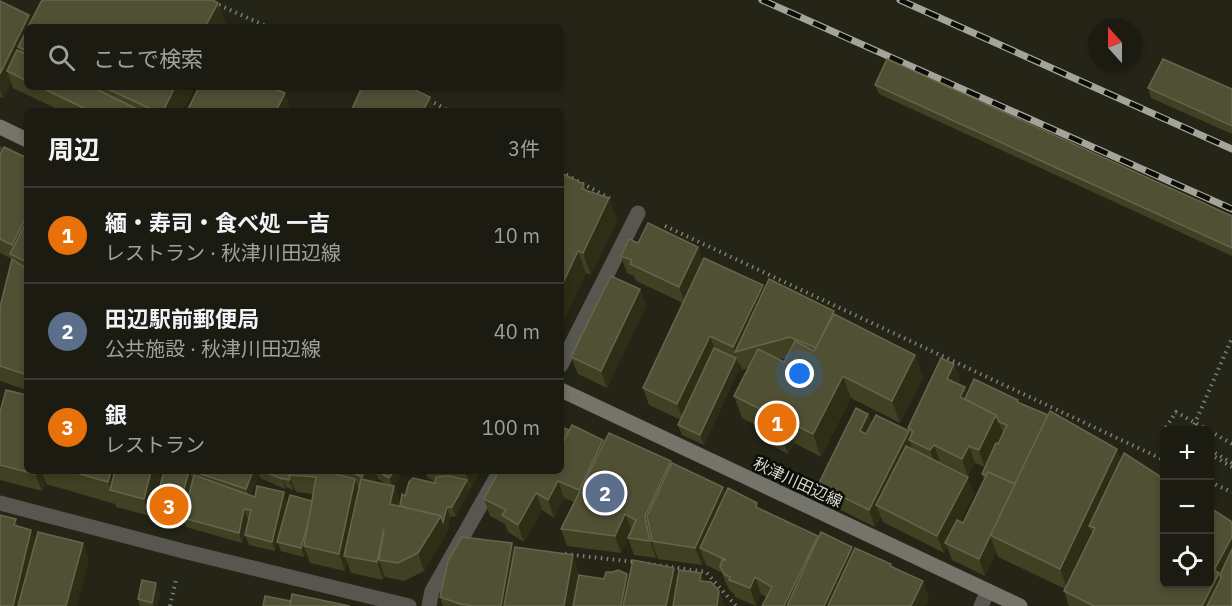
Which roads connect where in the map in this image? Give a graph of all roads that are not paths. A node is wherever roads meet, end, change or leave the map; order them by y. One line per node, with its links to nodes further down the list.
1 (0, 127): 2 (main road)
2 (24, 139)
3 (638, 213): 4 (street)
4 (564, 359)
5 (564, 391): 8 (main road, 秋津川田辺線)
6 (498, 474): 10 (street)
7 (0, 503): 9 (street)
8 (988, 591): 11 (street); 12 (main road, 秋津川田辺線)
9 (409, 606)
10 (429, 606)
11 (981, 606)
12 (1020, 606)

